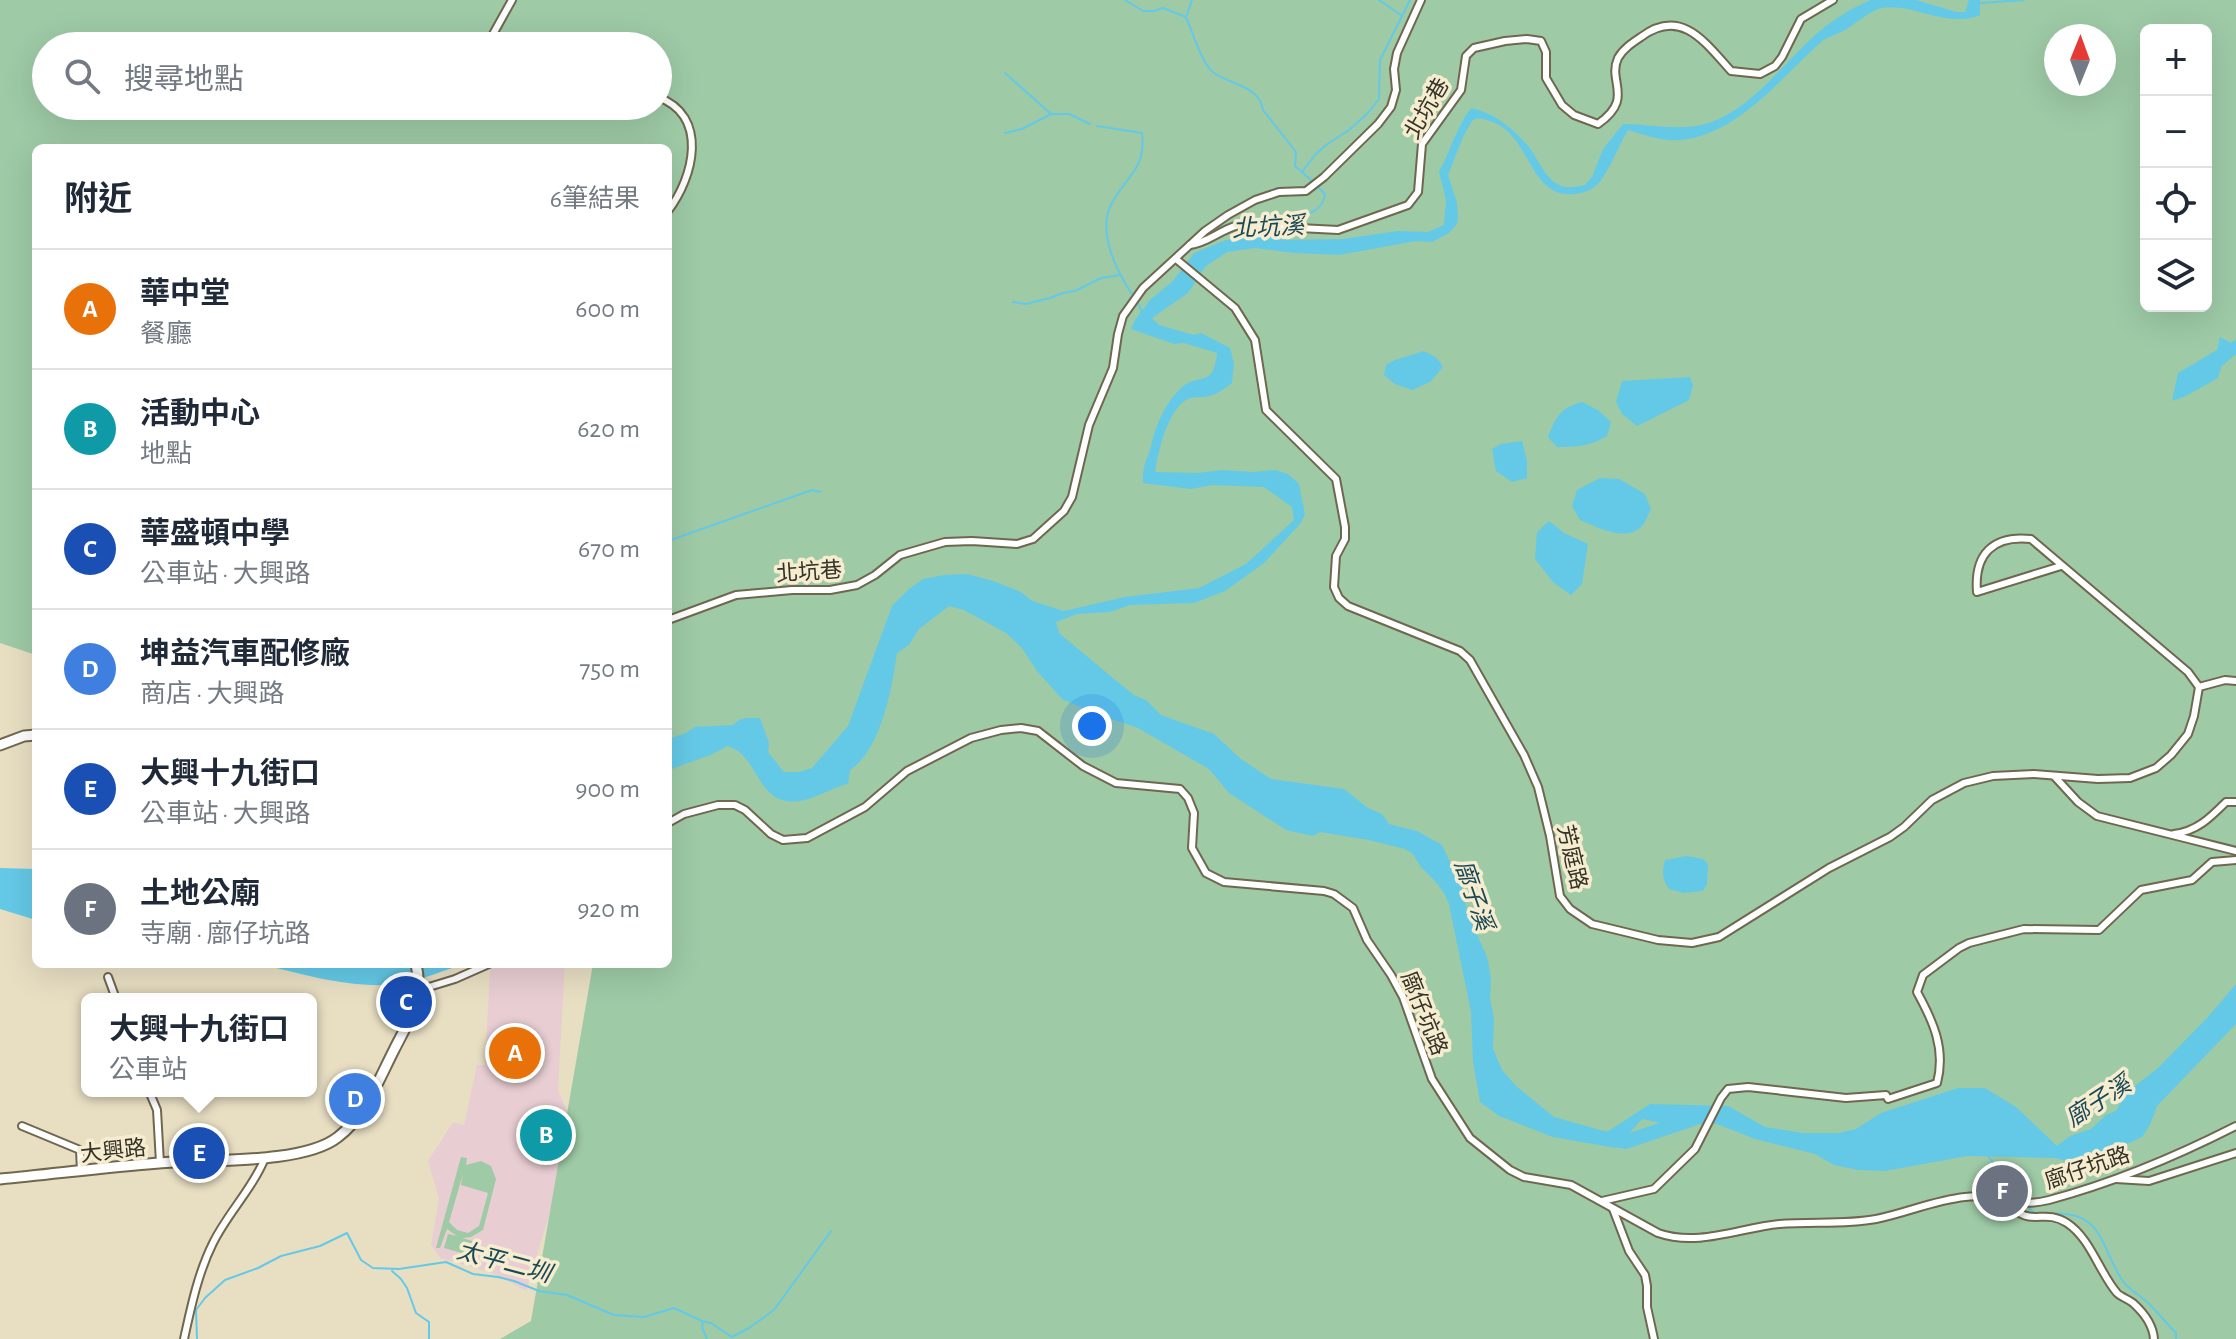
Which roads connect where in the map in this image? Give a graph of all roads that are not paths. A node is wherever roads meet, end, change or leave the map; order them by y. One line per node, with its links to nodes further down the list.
1 (512, 0): 4 (street)
2 (1421, 0): 7 (street, 北坑巷)
3 (1833, 0): 7 (street, 北坑巷)
4 (494, 32)
5 (672, 103): 6 (street)
6 (672, 205)
7 (1190, 245): 8 (street, 北坑巷)
8 (1176, 259): 10 (street, 北坑巷); 15 (street, 芳庭路)
9 (2061, 566): 9 (street); 12 (street)
10 (672, 619)
11 (2236, 681): 12 (street)
12 (2199, 687): 15 (street, 芳庭路)
13 (32, 735): 14 (main road)
14 (0, 745)
15 (2055, 777): 18 (street)
16 (2236, 802): 18 (street)
17 (672, 821): 35 (street, 廍仔坑路)
18 (2169, 834): 19 (street)
19 (2236, 851)
20 (2236, 860): 35 (street)
21 (417, 968): 24 (main road)
22 (480, 968): 24 (street)
23 (108, 977): 25 (street)
24 (419, 987): 30 (main road, 大興路)
25 (114, 993)
26 (152, 1097): 31 (street)
27 (22, 1126): 32 (street)
28 (2236, 1126): 34 (street, 廍仔坑路)
29 (2236, 1153): 34 (street)
30 (265, 1157): 31 (main road, 大興路); 38 (street)
31 (160, 1163): 32 (main road, 大興路)
32 (81, 1171): 33 (main road, 大興路)
33 (0, 1179)
34 (2115, 1179): 36 (street, 廍仔坑路)
35 (1602, 1201): 37 (street, 廍仔坑路)
36 (2006, 1202): 37 (street, 廍仔坑路); 40 (street)
37 (1613, 1209): 39 (street)
38 (184, 1339)
39 (1654, 1339)
40 (2154, 1339)

